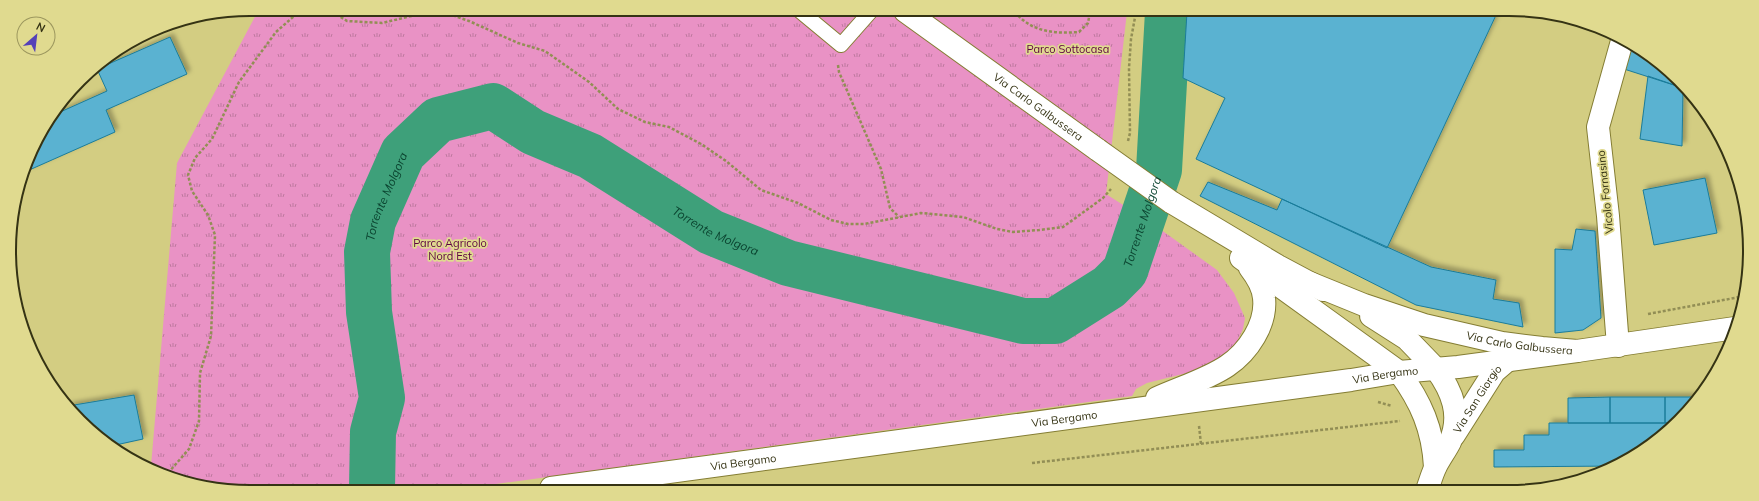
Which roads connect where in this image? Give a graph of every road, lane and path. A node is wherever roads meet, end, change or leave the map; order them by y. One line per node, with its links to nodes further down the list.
1 (294, 16): 36 (path)
2 (339, 16): 3 (path)
3 (411, 16)
4 (455, 16): 16 (path)
5 (806, 16): 11 (lane)
6 (867, 16): 11 (lane)
7 (912, 16): 15 (street, Via Carlo Galbussera, bridge)
8 (1018, 16): 9 (path)
9 (1089, 16)
10 (1135, 16): 13 (path)
11 (841, 45): 16 (path)
12 (1621, 45): 20 (street, Vicolo Fornasino)
13 (1127, 146)
14 (1114, 185): 16 (path)
15 (1171, 202): 17 (street, Via Carlo Galbussera); 18 (street, Via Carlo Galbussera)
16 (899, 217)
17 (1242, 259): 26 (street, Via Carlo Galbussera); 28 (street, Via Carlo Galbussera)
18 (1310, 283): 23 (street, Via Carlo Galbussera); 25 (street, Via Carlo Galbussera)
19 (1738, 297): 20 (path)
20 (1616, 318): 22 (street, Vicolo Fornasino)
21 (1730, 329): 22 (street, Via Carlo Galbussera)
22 (1618, 346): 23 (street, Via Carlo Galbussera)
23 (1577, 351): 24 (street, Via Bergamo)
24 (1508, 360): 25 (street, Via Bergamo); 32 (street, Via San Giorgio)
25 (1436, 369): 26 (street, Via Bergamo); 32 (street, Via San Giorgio)
26 (1399, 372): 28 (street, Via Bergamo); 35 (street, Via San Giorgio)
27 (1375, 401): 29 (path)
28 (1134, 408): 37 (street, Via Bergamo)
29 (1398, 409)
30 (1402, 421): 33 (path)
31 (1199, 426): 33 (path)
32 (1450, 441): 35 (street, Via San Giorgio)
33 (1201, 444): 34 (path)
34 (1032, 463)
35 (1435, 467): 38 (street, Via San Giorgio)
36 (169, 471)
37 (574, 485)
38 (1429, 485)

